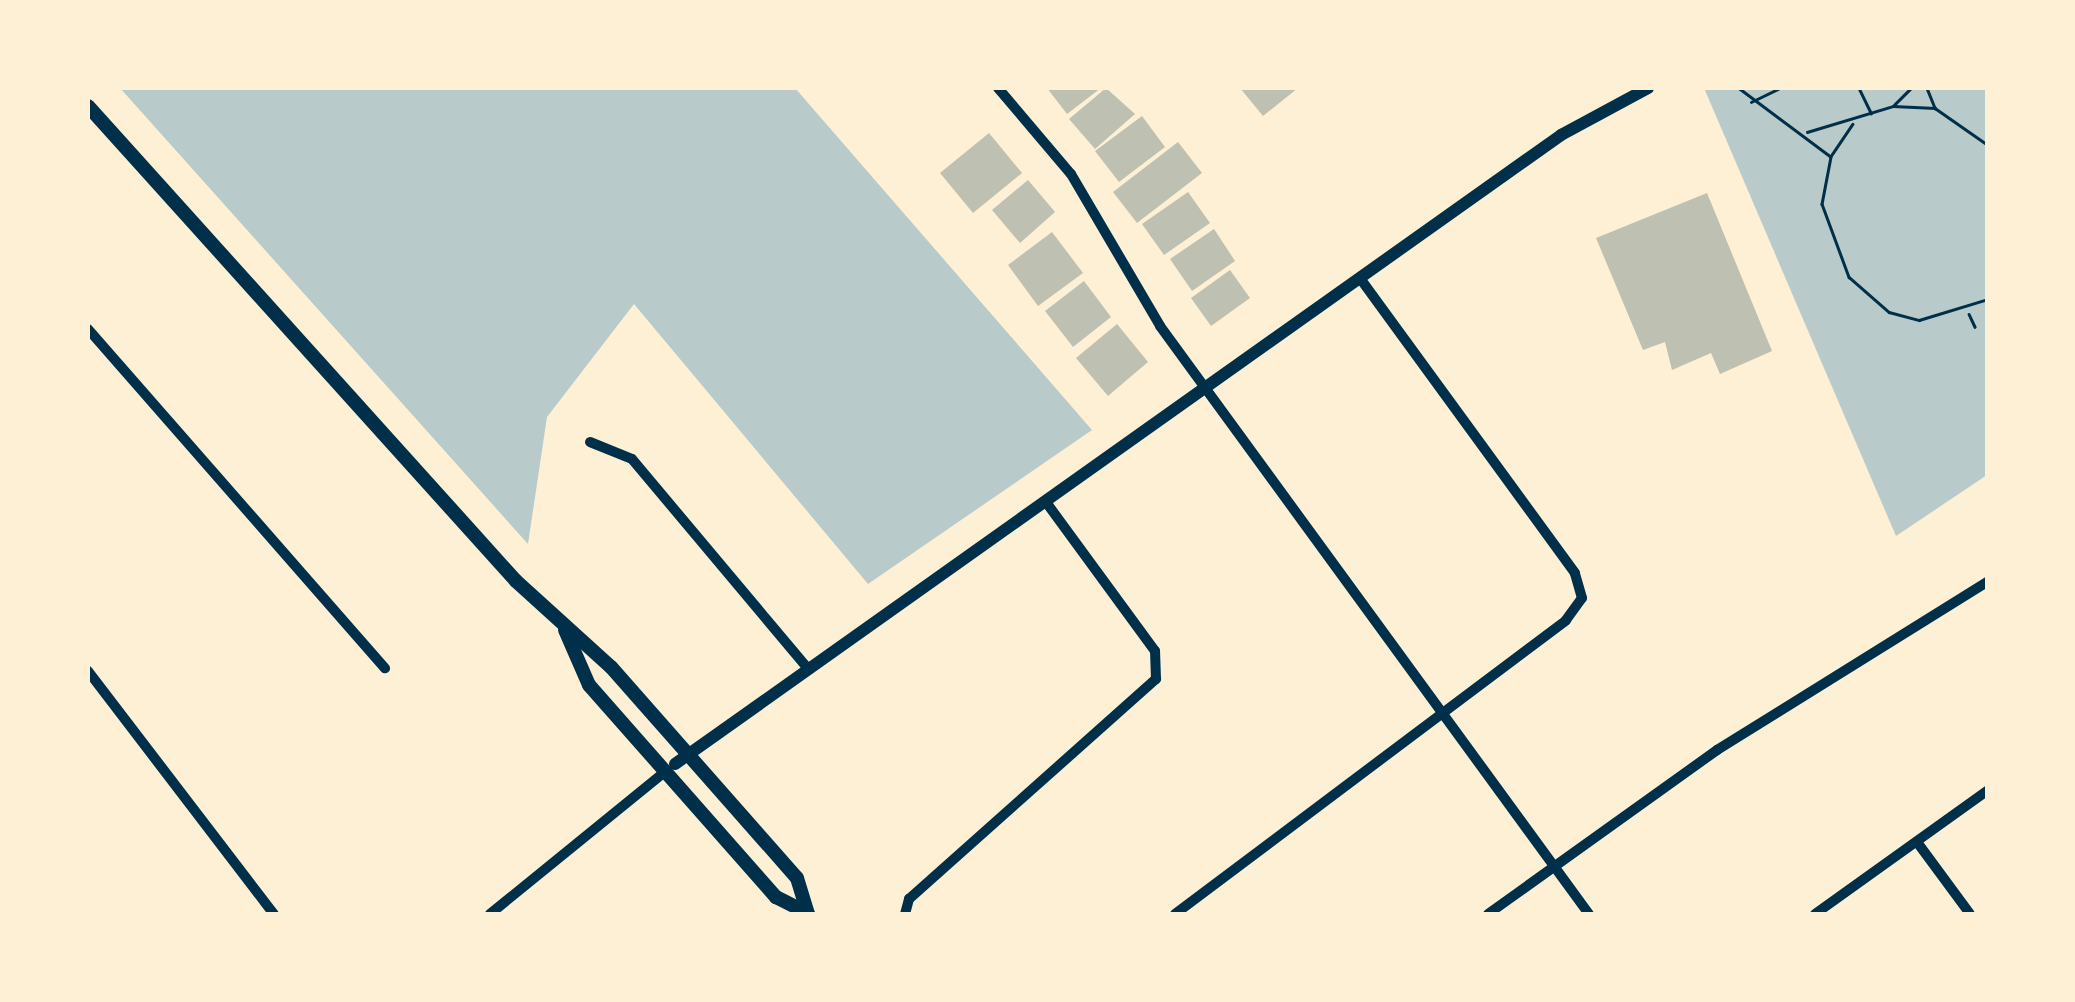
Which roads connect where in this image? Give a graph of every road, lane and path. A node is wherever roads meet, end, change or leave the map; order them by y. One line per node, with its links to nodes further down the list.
1 (998, 88): 24 (street)
2 (1648, 88): 19 (street)
3 (1738, 88): 10 (path)
4 (1780, 88): 10 (path)
5 (1833, 88): 6 (path)
6 (1851, 88)
7 (1858, 88): 14 (path)
8 (1911, 88): 12 (path)
9 (1926, 88): 13 (path)
10 (1750, 102): 16 (path)
11 (88, 106): 28 (main road)
12 (1893, 106): 13 (path); 14 (path)
13 (1935, 108): 17 (path)
14 (1872, 114): 15 (path)
15 (1853, 124): 16 (path); 18 (path)
16 (1807, 132): 18 (path)
17 (1988, 145)
18 (1831, 157): 21 (path)
19 (1361, 280): 24 (street); 32 (street)
20 (1988, 299): 21 (path)
21 (1968, 312): 22 (path)
22 (1975, 327)
23 (88, 329): 30 (street)
24 (1208, 390): 26 (street); 32 (street)
25 (590, 442): 29 (street)
26 (1049, 506): 29 (street); 40 (street)
27 (1988, 581): 36 (street)
28 (562, 625): 33 (main road); 33 (main road)
29 (806, 666): 33 (street)
30 (385, 668)
31 (88, 671): 38 (street)
32 (1442, 711): 36 (street); 41 (street)
33 (676, 763): 37 (main road); 37 (main road); 39 (street)
34 (1988, 790): 35 (street)
35 (1917, 842): 44 (street); 45 (street)
36 (1554, 867): 42 (street); 43 (street)
37 (809, 913)
38 (274, 914)
39 (490, 914)
40 (905, 914)
41 (1175, 914)
42 (1488, 914)
43 (1589, 914)
44 (1815, 914)
45 (1970, 914)

